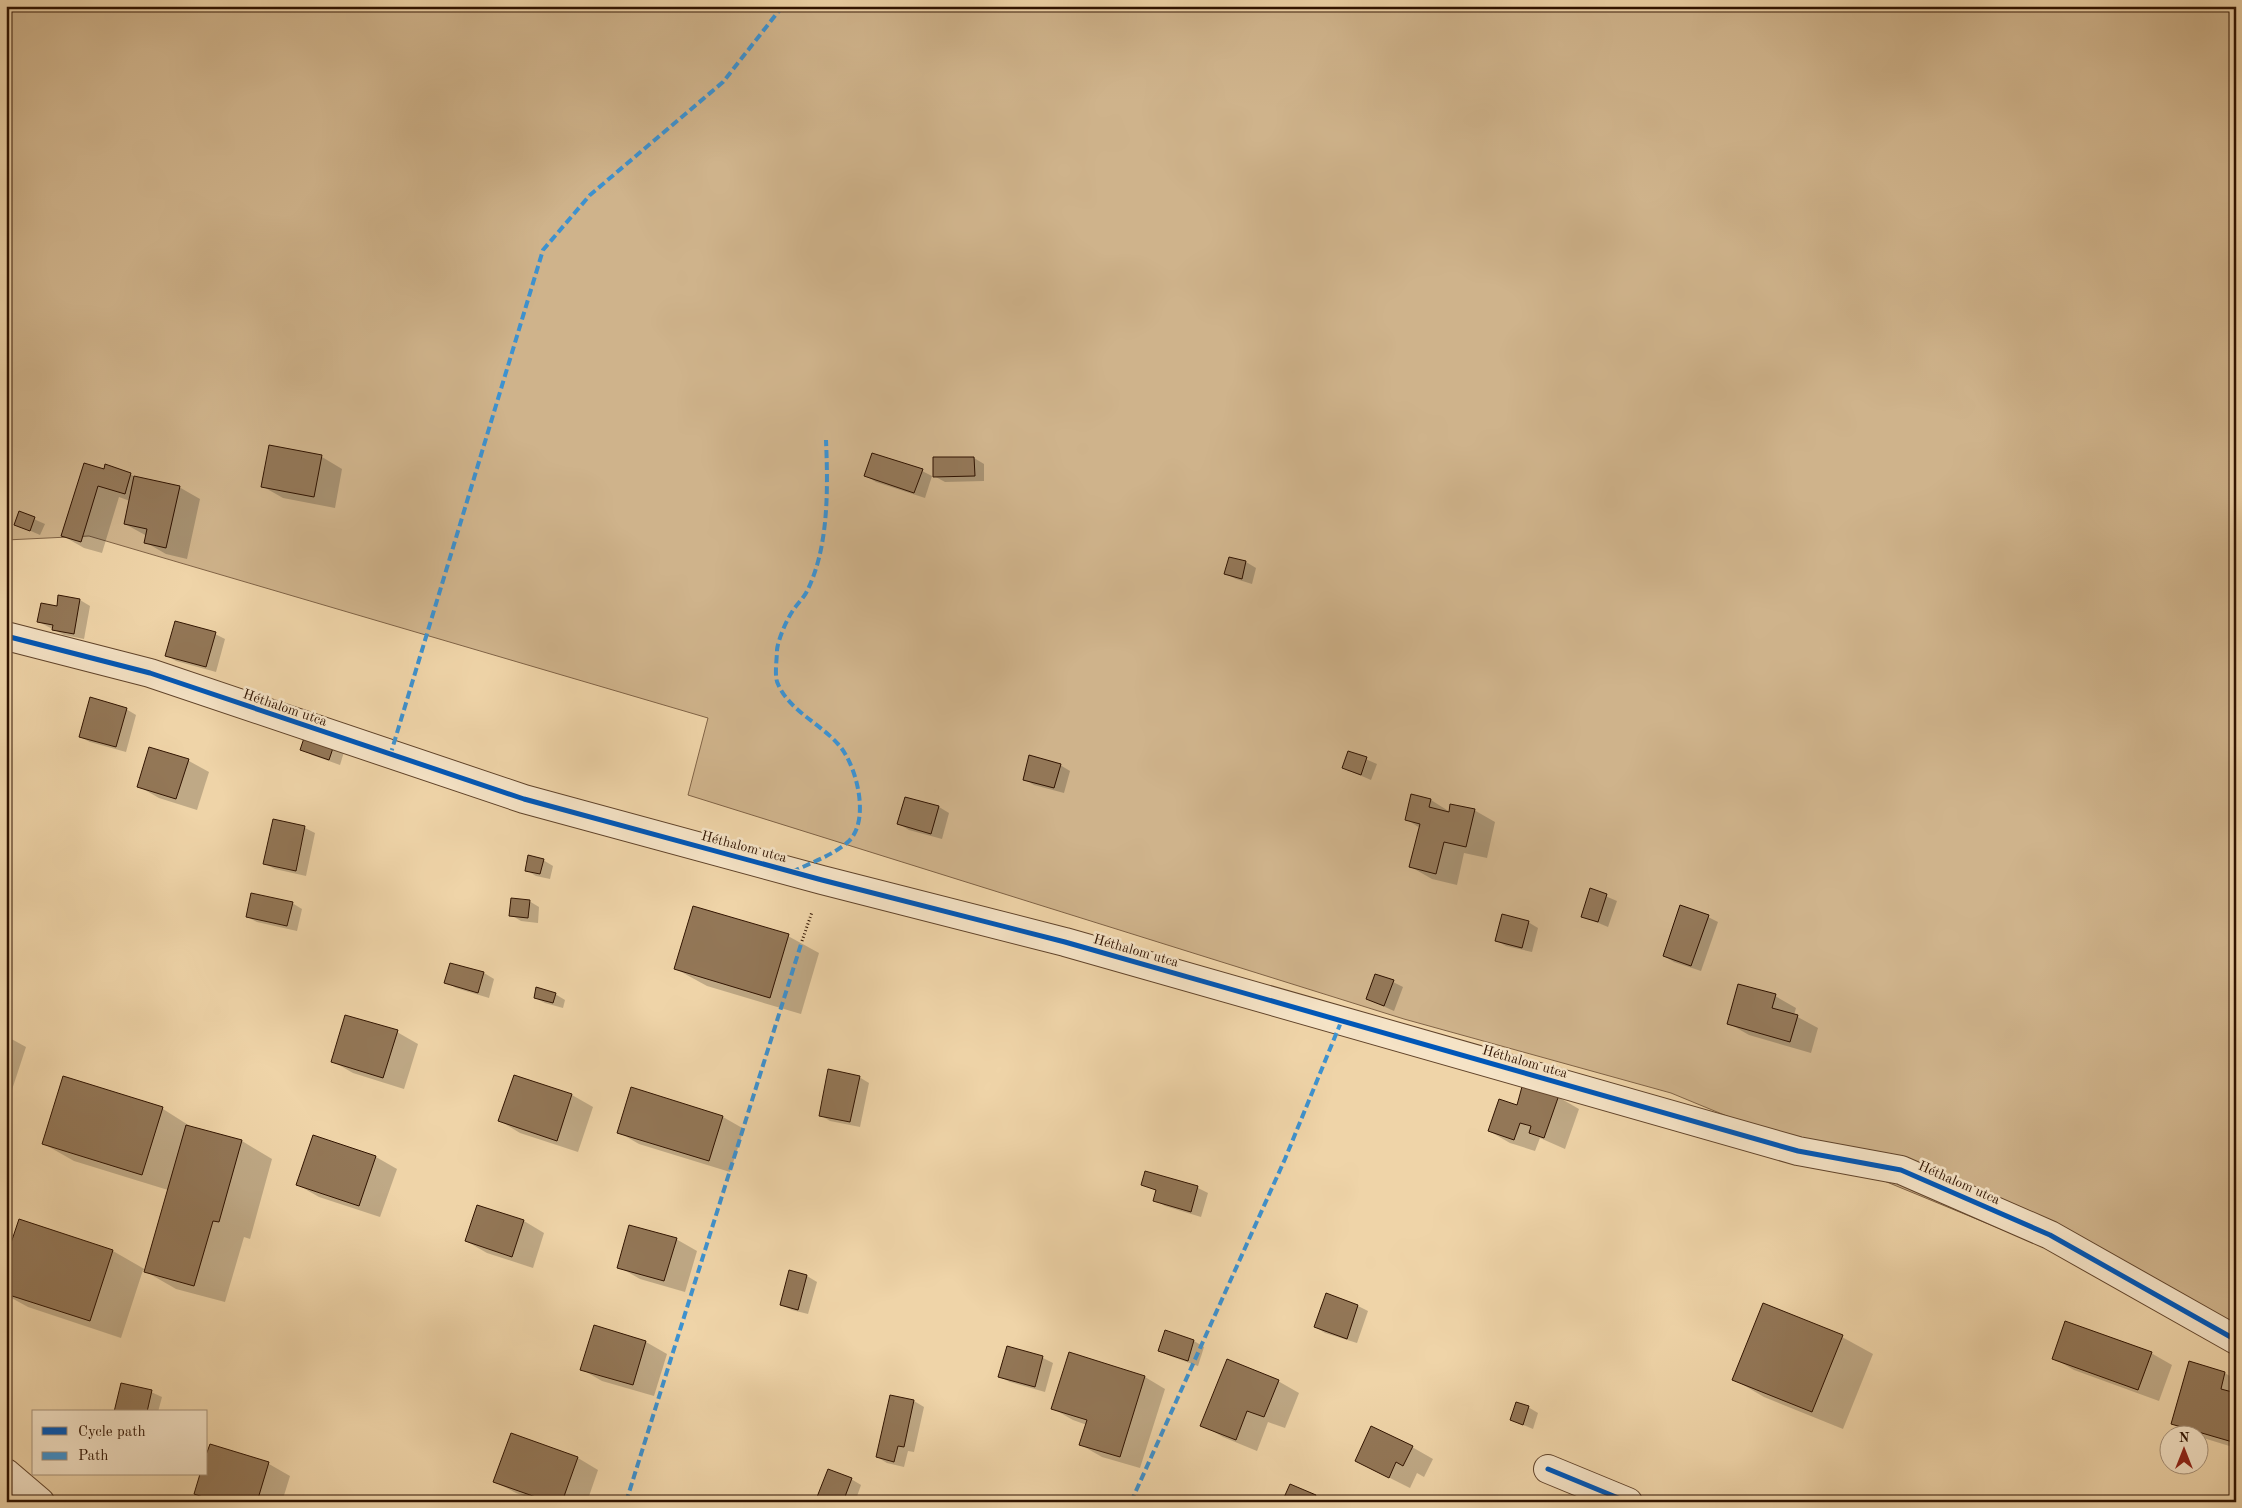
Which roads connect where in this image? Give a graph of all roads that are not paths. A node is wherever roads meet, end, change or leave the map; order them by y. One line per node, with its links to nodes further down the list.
1 (6, 636): 2 (street, Héthalom utca)
2 (2236, 1340)
3 (1548, 1469): 6 (street)
4 (6, 1473): 5 (street)
5 (40, 1502)
6 (1628, 1502)

